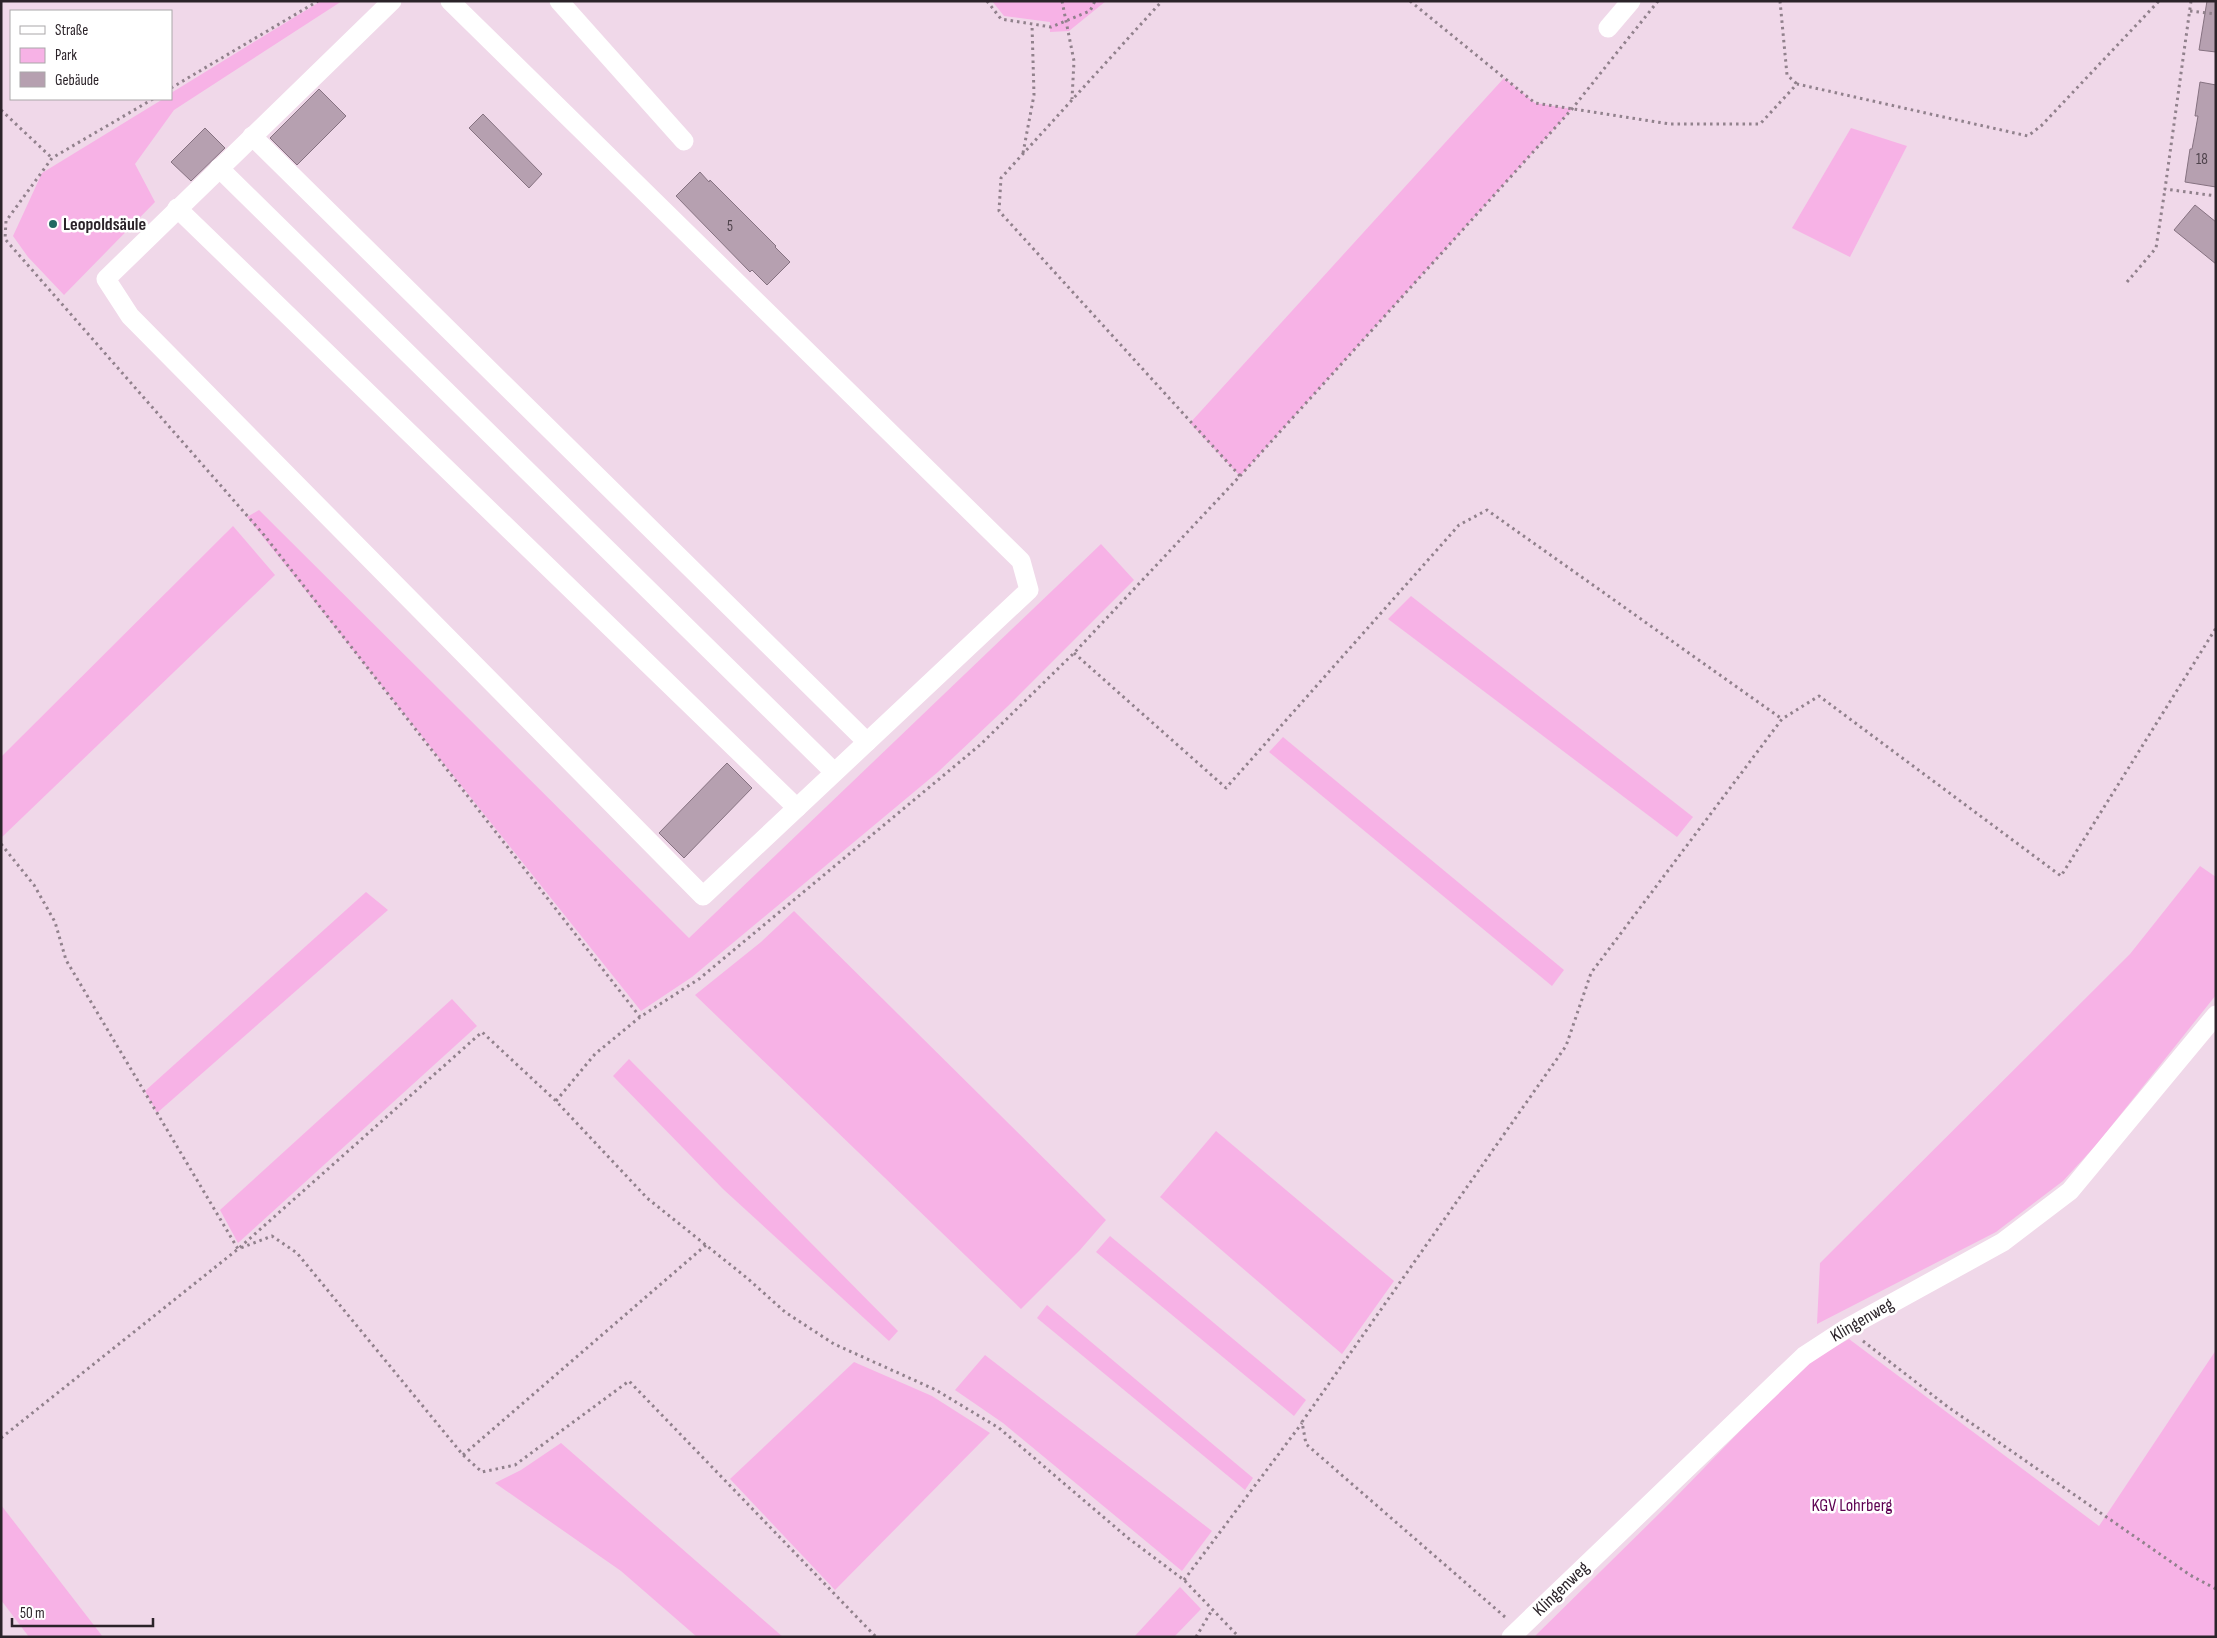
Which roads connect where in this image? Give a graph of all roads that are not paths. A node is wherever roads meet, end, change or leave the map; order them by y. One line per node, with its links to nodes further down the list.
1 (392, 1): 6 (street)
2 (450, 1): 10 (street)
3 (559, 1): 7 (street)
4 (1632, 1): 5 (street)
5 (1608, 28)
6 (252, 136): 8 (street); 10 (street)
7 (684, 141)
8 (219, 168): 9 (street); 11 (street)
9 (177, 208): 12 (street); 12 (street)
10 (867, 742): 11 (street)
11 (834, 772): 12 (street)
12 (797, 808)
13 (2216, 1015): 14 (street, Klingenweg)
14 (1515, 1633)

